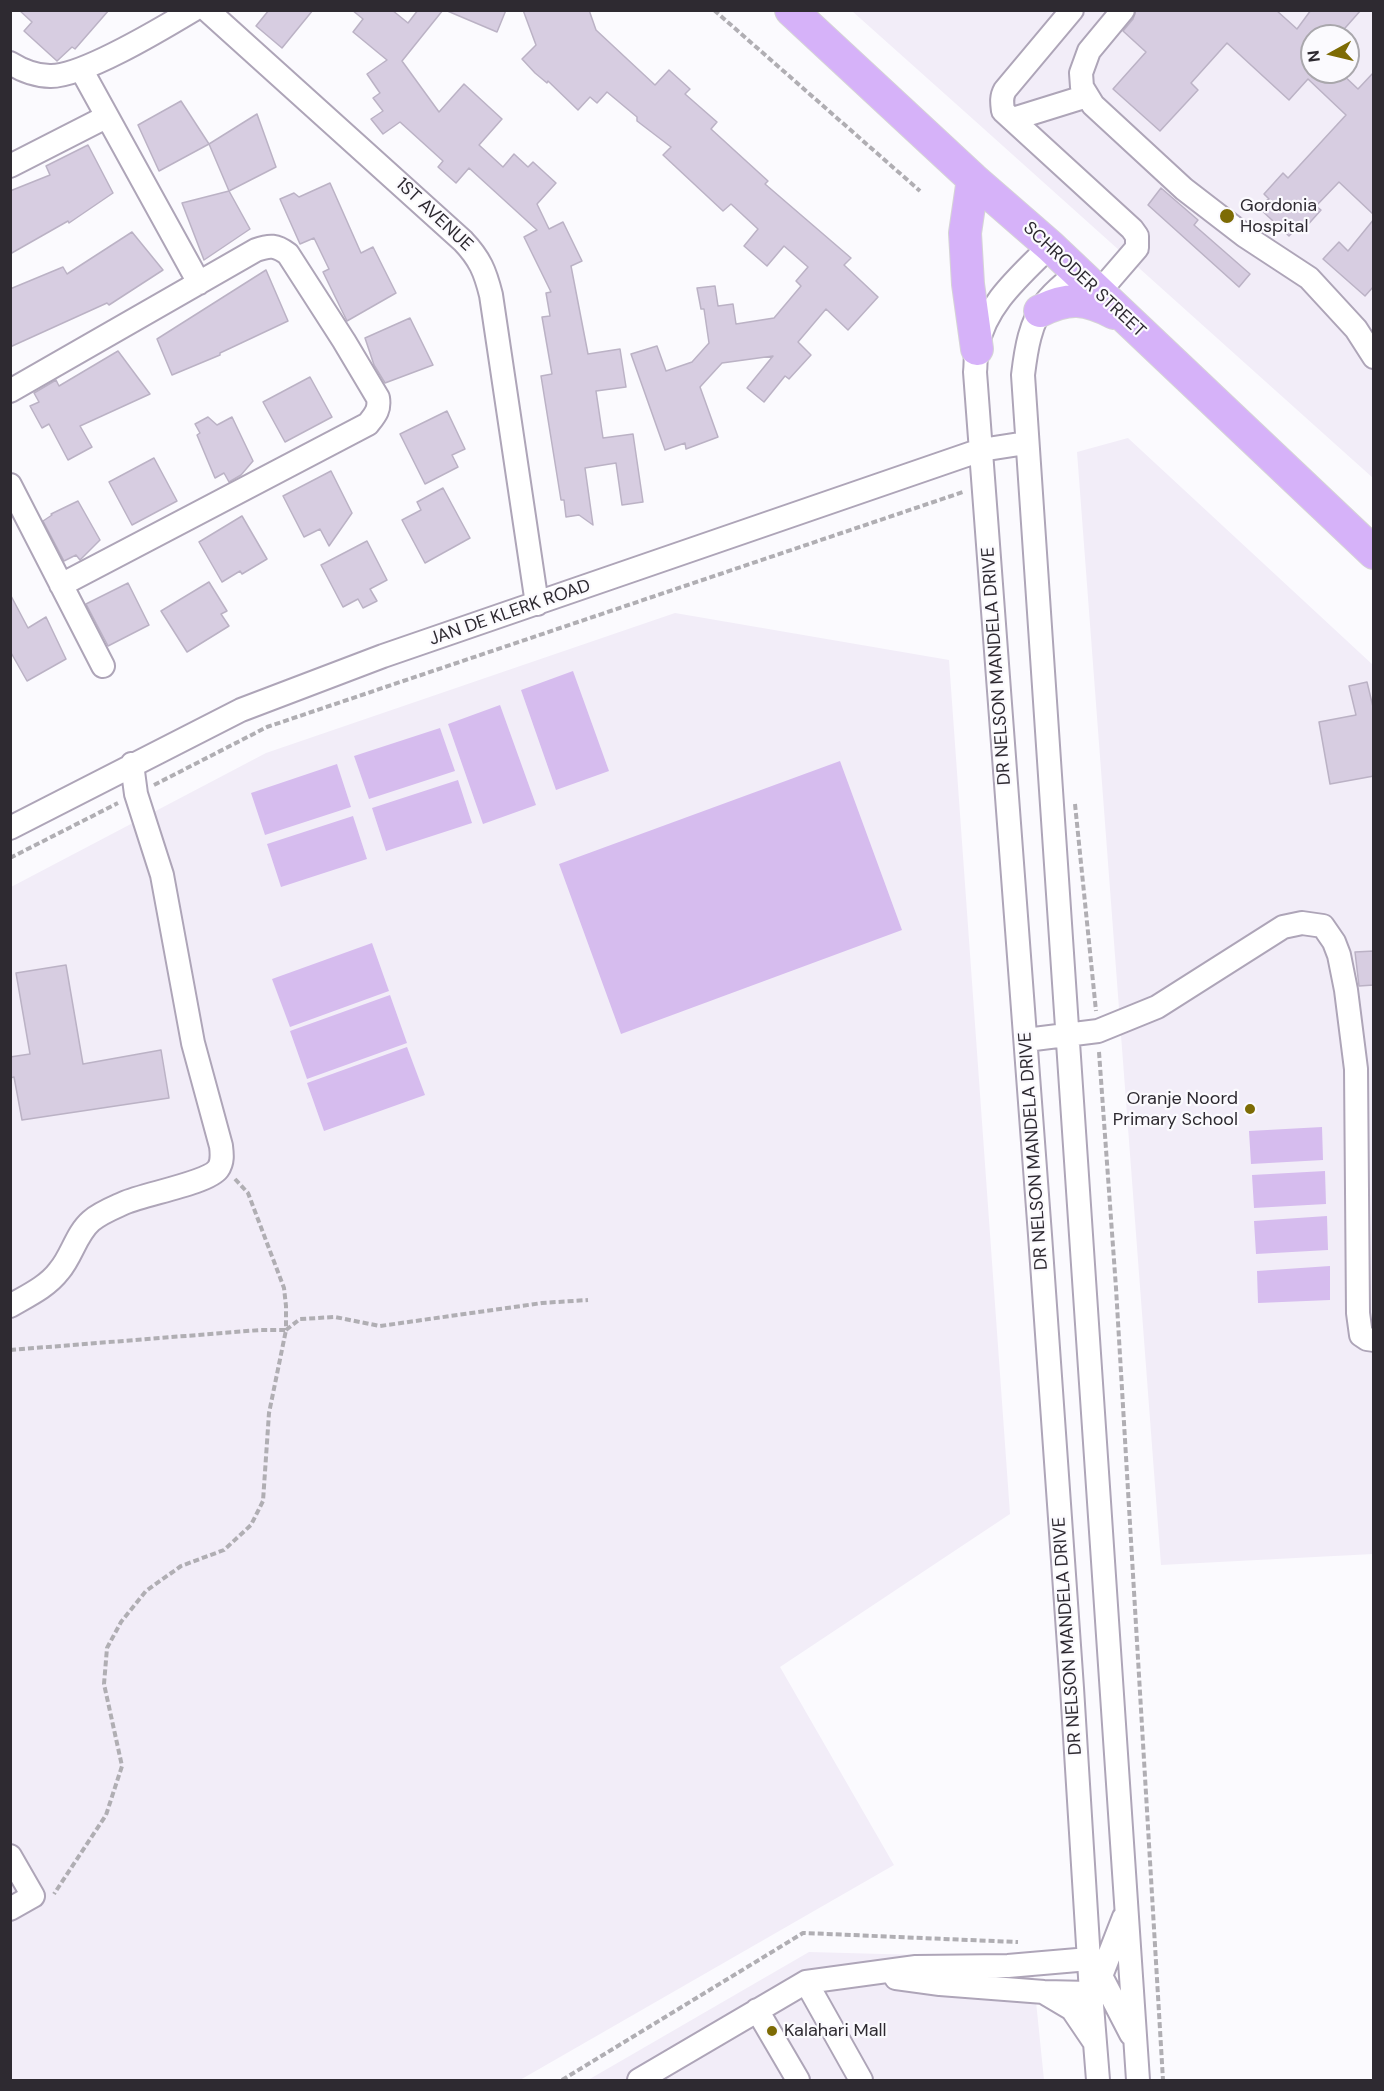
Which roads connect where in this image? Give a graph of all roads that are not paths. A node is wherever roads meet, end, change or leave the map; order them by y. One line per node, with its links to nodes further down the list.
1 (193, 10): 7 (street)
2 (207, 10): 26 (street, 1ST AVENUE)
3 (791, 10): 12 (highway, SCHRODER STREET)
4 (1072, 10): 10 (street)
5 (1123, 10): 8 (street)
6 (10, 63): 7 (street)
7 (81, 69): 9 (street)
8 (1088, 96): 10 (street); 19 (street)
9 (106, 117): 11 (street); 15 (street)
10 (1012, 119): 14 (street)
11 (10, 166)
12 (973, 179): 13 (highway, SCHRODER STREET); 18 (highway)
13 (1050, 246): 14 (highway, SCHRODER STREET); 18 (street, DR NELSON MANDELA DRIVE)
14 (1088, 282): 16 (street); 17 (highway, SCHRODER STREET)
15 (199, 283): 20 (street); 25 (street)
16 (1040, 311): 17 (highway); 21 (street)
17 (1131, 322): 24 (highway, SCHRODER STREET)
18 (976, 349): 22 (street, DR NELSON MANDELA DRIVE)
19 (1374, 357)
20 (10, 391)
21 (1026, 443): 22 (street, JAN DE KLERK ROAD); 30 (street)
22 (981, 450): 26 (street, JAN DE KLERK ROAD); 31 (street, DR NELSON MANDELA DRIVE)
23 (10, 485): 25 (street)
24 (1374, 553)
25 (61, 585): 27 (street)
26 (537, 604): 28 (street, JAN DE KLERK ROAD)
27 (103, 666)
28 (132, 764): 29 (street, JAN DE KLERK ROAD); 32 (street)
29 (10, 828)
30 (1068, 1034): 31 (street); 33 (street); 35 (street)
31 (1026, 1040): 38 (street, DR NELSON MANDELA DRIVE)
32 (10, 1306)
33 (1374, 1340)
34 (10, 1856): 36 (street)
35 (1127, 1907): 38 (street); 42 (street)
36 (10, 1909)
37 (879, 1973): 38 (street); 39 (street); 40 (street)
38 (1094, 1976): 40 (street); 42 (street); 43 (street, DR NELSON MANDELA DRIVE)
39 (806, 1982): 41 (street); 46 (street)
40 (1044, 1992): 43 (street)
41 (757, 2010): 44 (street); 45 (street)
42 (1136, 2043): 48 (street)
43 (1095, 2044): 47 (street, DR NELSON MANDELA DRIVE)
44 (639, 2080)
45 (798, 2080)
46 (861, 2080)
47 (1098, 2080)
48 (1138, 2080)

